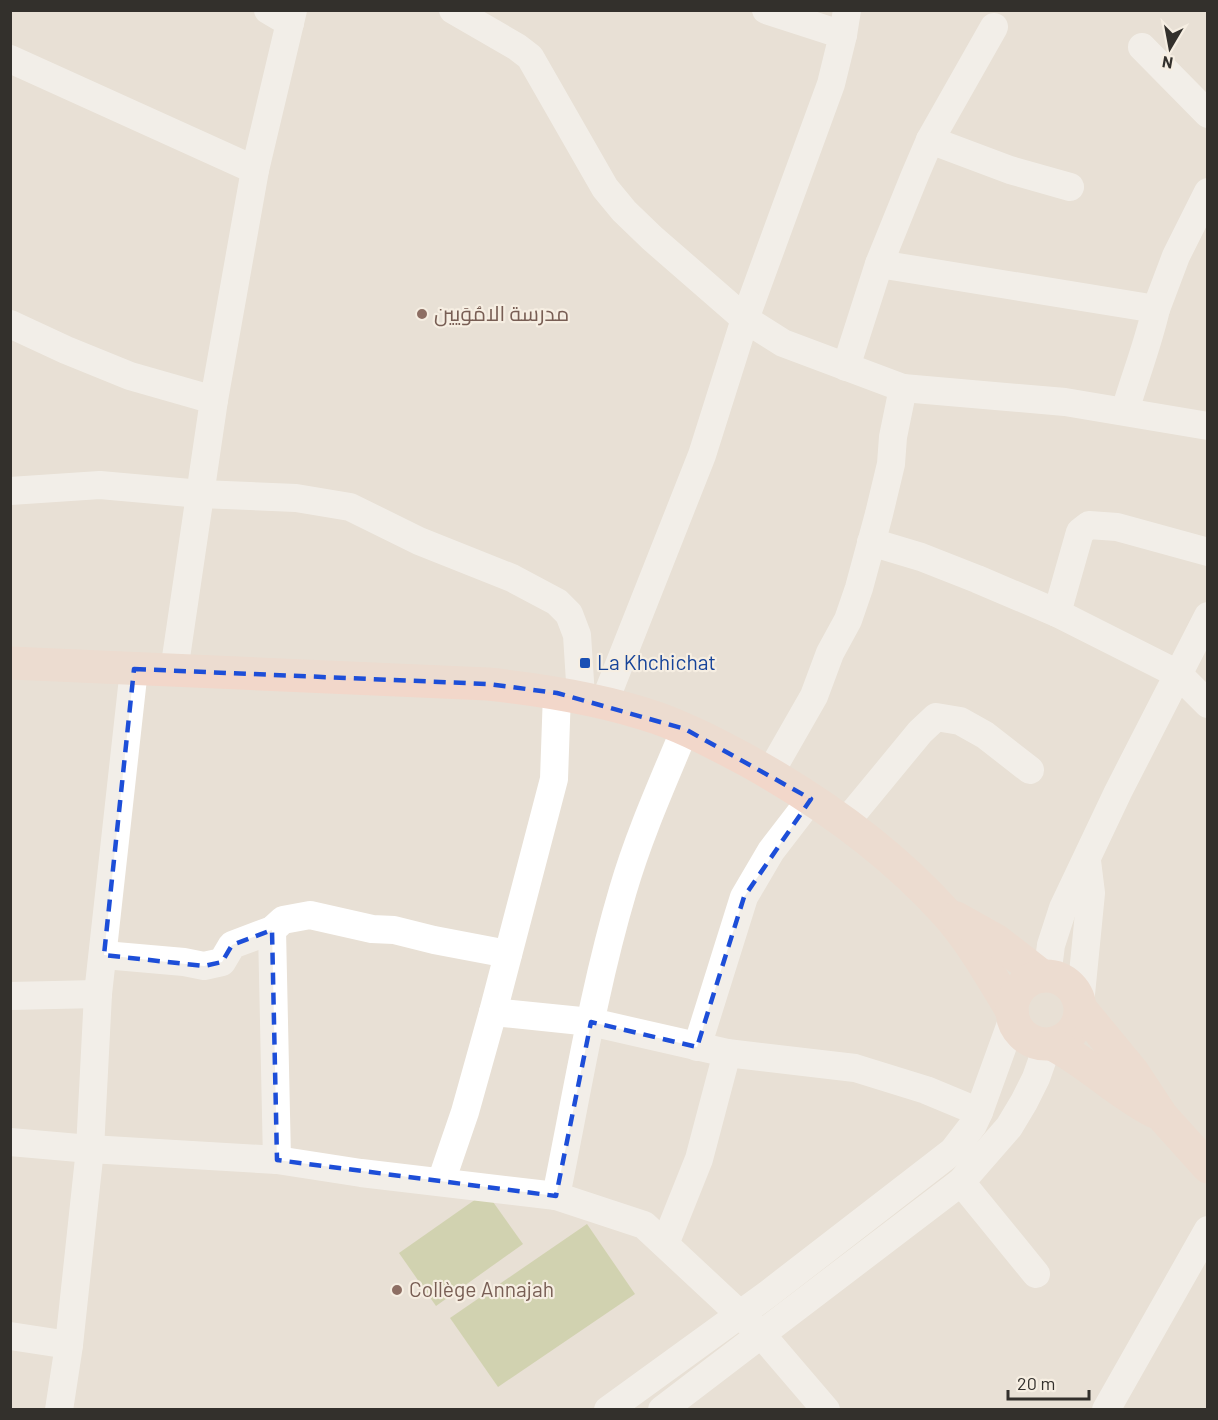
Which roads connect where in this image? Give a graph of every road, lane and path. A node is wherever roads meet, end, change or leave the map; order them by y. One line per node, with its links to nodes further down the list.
1 (453, 10): 15 (street)
2 (766, 10): 4 (street)
3 (283, 15): 10 (street)
4 (845, 23): 15 (street)
5 (994, 27): 9 (street)
6 (1142, 47): 8 (street)
7 (10, 59): 10 (street)
8 (1208, 114)
9 (930, 140): 11 (street); 13 (street)
10 (255, 170): 19 (street)
11 (1070, 187)
12 (1208, 192): 14 (street)
13 (879, 264): 14 (street); 17 (street)
14 (1156, 309): 20 (street)
15 (745, 320): 17 (street); 32 (street)
16 (10, 324): 19 (street)
17 (846, 367): 18 (street)
18 (903, 388): 20 (street); 24 (street)
19 (214, 399): 23 (street)
20 (1125, 411): 21 (street)
21 (1208, 426)
22 (10, 491): 23 (street)
23 (201, 494): 30 (street); 32 (street)
24 (871, 542): 26 (street); 35 (street)
25 (1208, 552): 26 (street)
26 (1057, 613): 31 (street)
27 (1208, 616): 31 (street)
28 (10, 663): 29 (street)
29 (134, 669): 30 (street); 42 (street)
30 (174, 671): 32 (street)
31 (1197, 690): 38 (street)
32 (580, 698): 33 (street); 41 (street)
33 (684, 729): 35 (street); 49 (street)
34 (1030, 770): 37 (street)
35 (770, 773): 36 (street)
36 (811, 799): 37 (street); 51 (street)
37 (844, 823): 39 (street)
38 (1087, 861): 43 (street); 46 (street)
39 (946, 913): 43 (street); 48 (street)
40 (272, 930): 41 (street); 42 (street); 57 (street)
41 (508, 954): 47 (street)
42 (104, 955): 44 (street)
43 (1045, 976): 46 (street); 48 (street)
44 (98, 994): 45 (street); 56 (street)
45 (10, 996)
46 (1080, 1006): 50 (street); 54 (street)
47 (494, 1012): 49 (street); 59 (street)
48 (1012, 1015): 50 (street); 53 (street)
49 (591, 1022): 51 (street); 61 (street)
50 (1050, 1044): 54 (street); 60 (street)
51 (697, 1047): 52 (street)
52 (727, 1053): 53 (street); 63 (street)
53 (979, 1112): 65 (street)
54 (1162, 1116): 58 (street)
55 (10, 1142): 56 (street)
56 (90, 1149): 57 (street); 68 (street)
57 (277, 1160): 59 (street)
58 (1208, 1167)
59 (441, 1182): 61 (street)
60 (961, 1182): 64 (street); 66 (street)
61 (556, 1196): 63 (street)
62 (1208, 1230): 73 (street)
63 (665, 1244): 65 (street)
64 (1036, 1274)
65 (739, 1313): 66 (street); 70 (street)
66 (761, 1335): 71 (street); 72 (street)
67 (10, 1336): 68 (street)
68 (69, 1345): 69 (street)
69 (59, 1410)
70 (608, 1410)
71 (662, 1410)
72 (826, 1410)
73 (1106, 1410)

